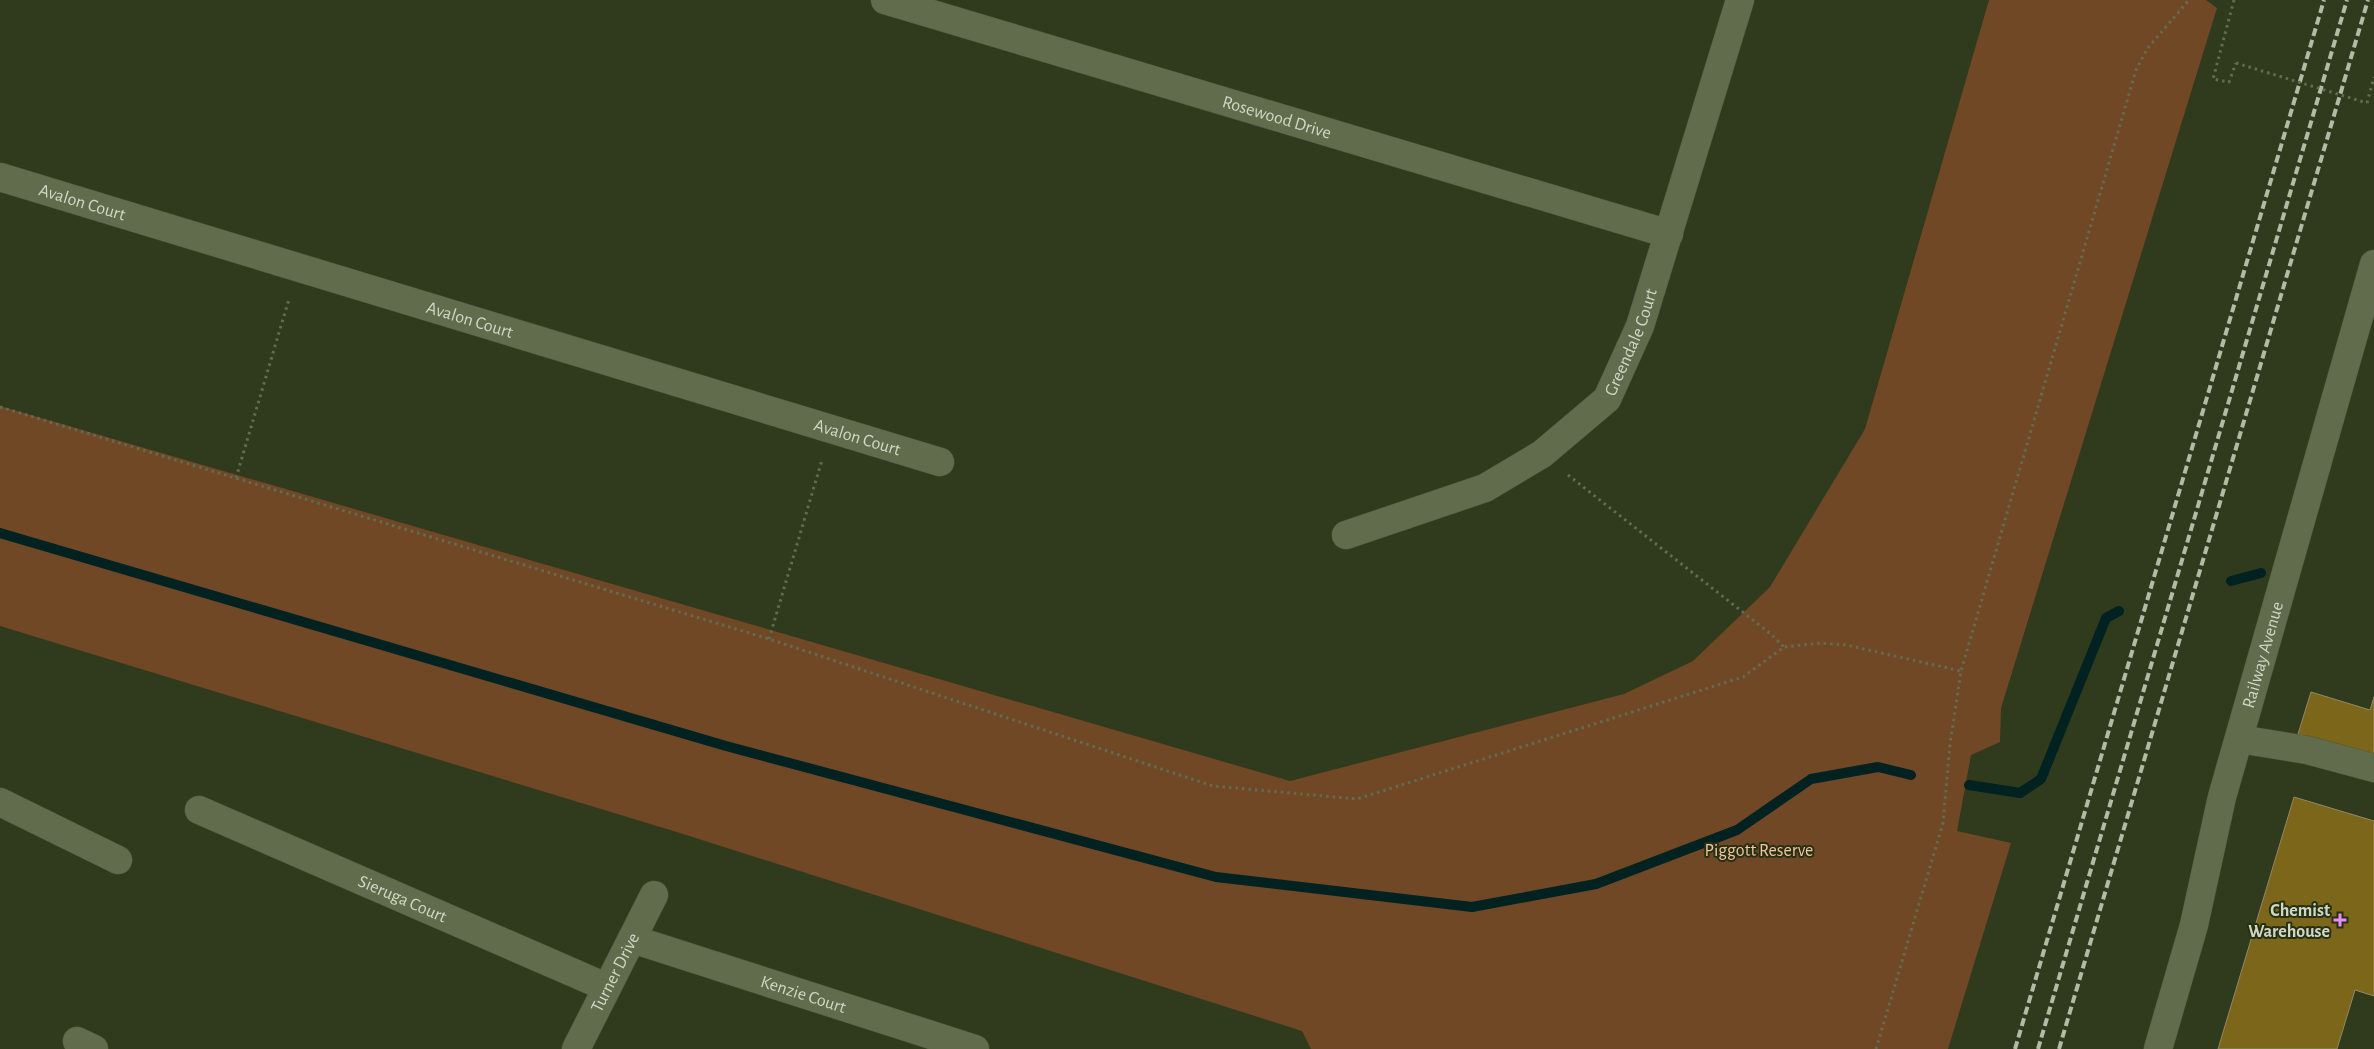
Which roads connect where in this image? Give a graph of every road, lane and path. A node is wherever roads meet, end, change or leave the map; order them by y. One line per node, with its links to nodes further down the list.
1 (885, 0): 7 (street, Rosewood Drive)
2 (1740, 0): 7 (street, Greendale Court)
3 (2189, 0): 18 (path)
4 (2234, 0): 5 (path, bridge)
5 (2374, 77)
6 (0, 177): 9 (street, Avalon Court)
7 (1669, 234): 12 (street, Greendale Court)
8 (2374, 264): 19 (street, Railway Avenue)
9 (298, 267): 11 (street, Avalon Court); 14 (path)
10 (0, 407): 14 (path)
11 (855, 436): 13 (street, Avalon Court); 16 (path)
12 (1542, 454): 15 (street, Greendale Court); 17 (path)
13 (940, 462)
14 (236, 478): 16 (path)
15 (1346, 535)
16 (769, 638): 17 (path)
17 (1784, 647): 18 (path)
18 (1961, 671): 29 (path)
19 (2239, 739): 20 (street); 30 (street, Railway Avenue)
20 (2374, 768)
21 (0, 802): 23 (street)
22 (199, 810): 26 (street, Sieruga Court)
23 (118, 860)
24 (654, 895): 25 (street, Turner Drive)
25 (632, 939): 26 (street, Turner Drive); 28 (street, Kenzie Court)
26 (606, 987): 27 (street, Turner Drive)
27 (576, 1049)
28 (975, 1049)
29 (1876, 1049)
30 (2158, 1049)

